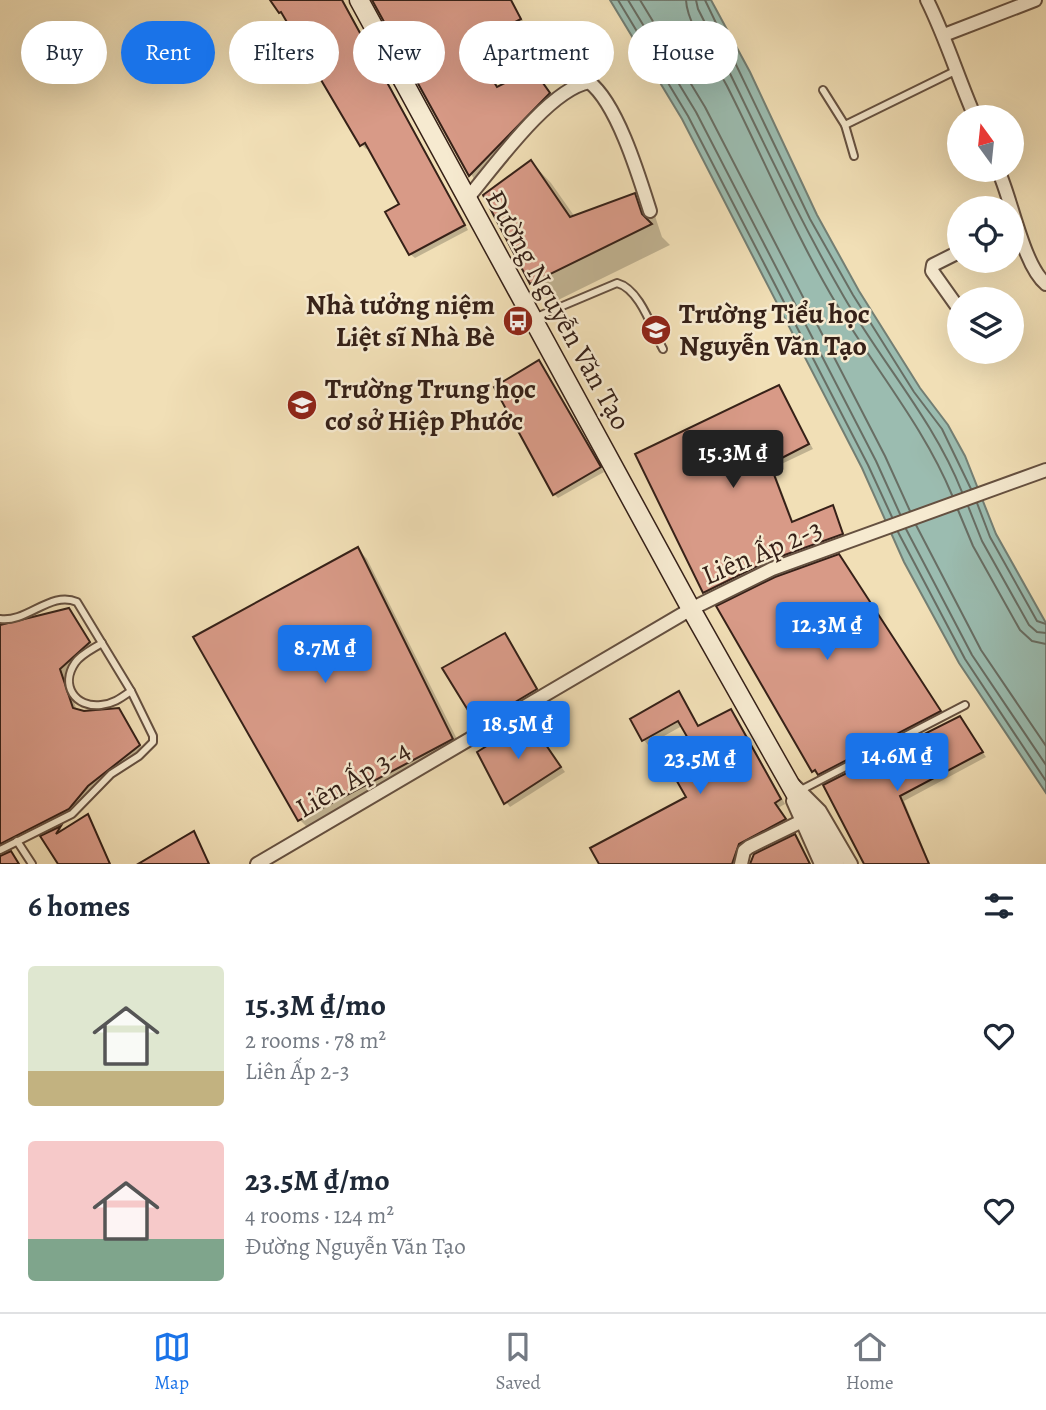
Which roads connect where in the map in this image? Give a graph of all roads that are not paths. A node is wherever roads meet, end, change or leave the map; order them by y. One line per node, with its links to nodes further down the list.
1 (359, 0): 10 (main road, Đường Nguyễn Văn Tạo)
2 (927, 0): 4 (street)
3 (1035, 0): 4 (street)
4 (944, 35): 5 (street)
5 (955, 71): 7 (street); 8 (lane)
6 (823, 90): 8 (lane)
7 (970, 105)
8 (845, 125): 9 (lane)
9 (855, 156)
10 (467, 199): 11 (street); 16 (main road, Đường Nguyễn Văn Tạo)
11 (650, 211)
12 (1024, 249): 14 (street)
13 (947, 258): 15 (street)
14 (1046, 284)
15 (947, 292)
16 (533, 319): 17 (lane); 19 (main road, Đường Nguyễn Văn Tạo)
17 (663, 349)
18 (1046, 470): 19 (street, Liên Ấp 2-3)
19 (691, 609): 24 (main road, Đường Nguyễn Văn Tạo); 29 (street, Liên Ấp 3-4)
20 (0, 619): 21 (lane)
21 (102, 643): 22 (lane); 22 (lane)
22 (131, 691): 26 (lane)
23 (965, 705): 24 (lane)
24 (794, 785): 25 (street); 32 (main road, Đường Nguyễn Văn Tạo); 33 (street)
25 (800, 822): 30 (street); 31 (street)
26 (17, 841): 27 (lane); 28 (lane)
27 (0, 850)
28 (32, 864)
29 (257, 864)
30 (741, 864)
31 (821, 864)
32 (835, 864)
33 (851, 864)

